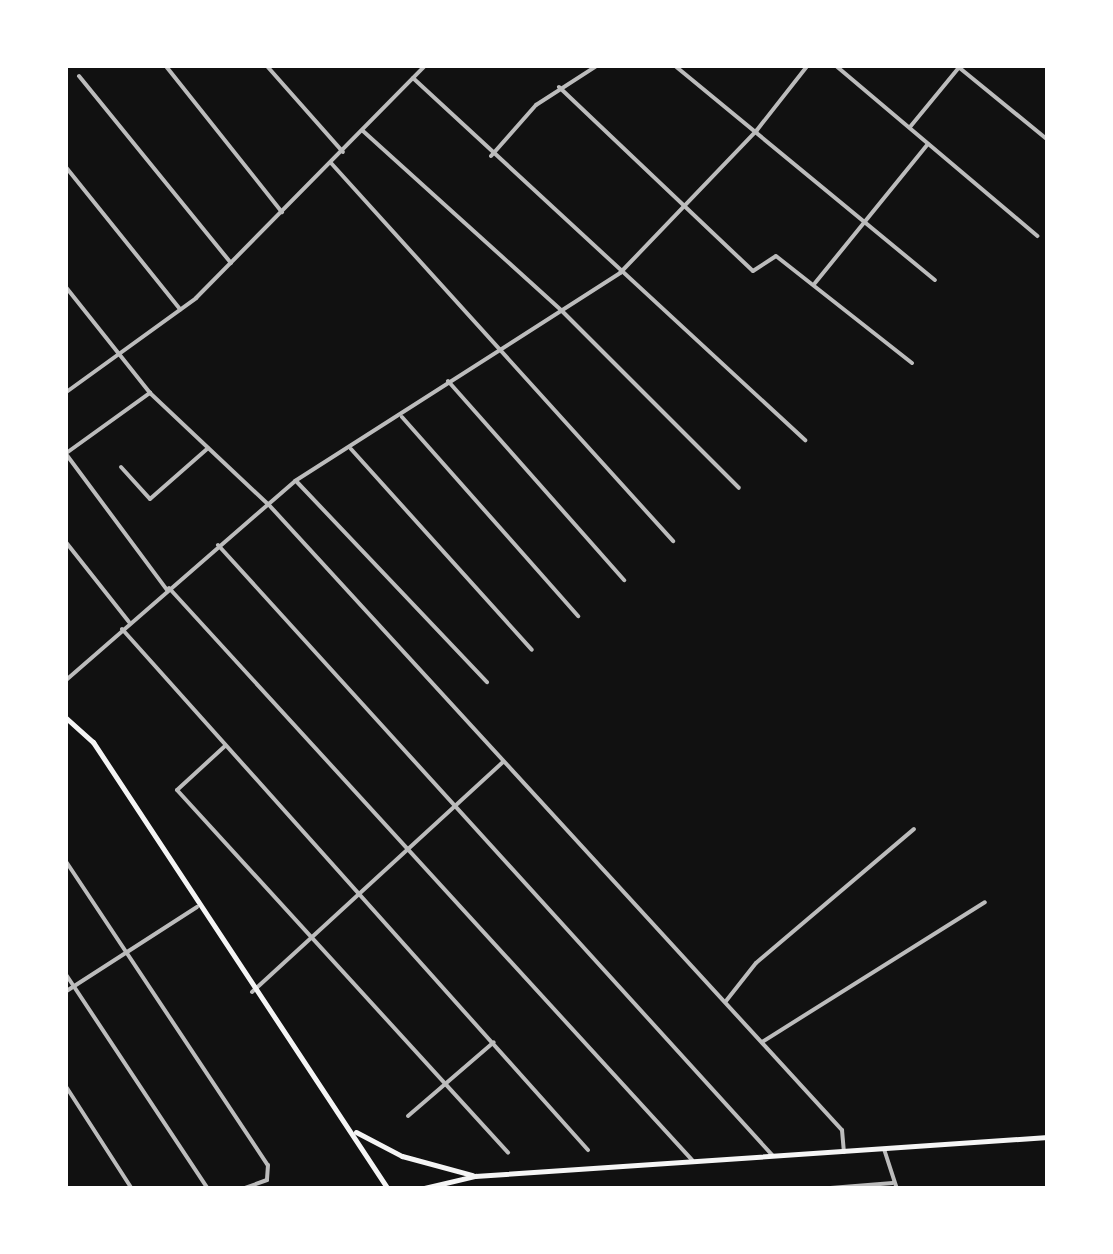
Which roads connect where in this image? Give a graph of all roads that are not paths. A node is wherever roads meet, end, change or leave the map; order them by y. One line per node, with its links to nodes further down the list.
1 (164, 65): 22 (street)
2 (266, 65): 17 (street)
3 (426, 65): 10 (street)
4 (598, 65): 11 (street)
5 (674, 65): 13 (street)
6 (808, 65): 13 (street)
7 (834, 65): 12 (street)
8 (959, 66): 12 (street); 15 (street)
9 (79, 76): 25 (street)
10 (412, 78): 14 (street); 18 (street)
11 (559, 88): 18 (street); 21 (street)
12 (909, 128): 16 (street)
13 (757, 130): 21 (street); 23 (street)
14 (363, 131): 17 (street); 31 (street)
15 (1048, 140)
16 (928, 144): 23 (street); 24 (street)
17 (343, 152): 19 (street)
18 (490, 156): 26 (street)
19 (331, 164): 22 (street); 32 (street)
20 (65, 166): 30 (street)
21 (681, 206): 26 (street); 28 (street)
22 (282, 212): 25 (street)
23 (864, 222): 27 (street); 28 (street)
24 (1037, 236)
25 (231, 263): 30 (street)
26 (620, 273): 31 (street); 39 (street)
27 (936, 280)
28 (815, 283): 34 (street)
29 (65, 286): 33 (street)
30 (180, 309): 33 (street)
31 (562, 311): 32 (street); 45 (street)
32 (502, 350): 35 (street); 48 (street)
33 (120, 353): 36 (street); 37 (street)
34 (912, 363)
35 (447, 380): 38 (street); 50 (street)
36 (65, 393)
37 (150, 393): 40 (street); 42 (street)
38 (401, 416): 41 (street); 52 (street)
39 (804, 440)
40 (208, 448): 43 (street); 46 (street)
41 (350, 448): 44 (street); 55 (street)
42 (65, 454): 51 (street)
43 (122, 467)
44 (295, 481): 46 (street); 57 (street)
45 (739, 488)
46 (270, 505): 49 (street); 60 (street)
47 (65, 542): 53 (street)
48 (673, 542)
49 (218, 546): 51 (street); 61 (street)
50 (624, 580)
51 (168, 589): 53 (street); 63 (street)
52 (578, 616)
53 (129, 622): 54 (street)
54 (122, 629): 56 (street); 59 (street)
55 (532, 650)
56 (65, 681)
57 (486, 682)
58 (65, 716): 67 (main road)
59 (225, 746): 65 (street); 68 (street)
60 (504, 762): 61 (street); 74 (street)
61 (455, 806): 63 (street); 86 (street)
62 (914, 829): 74 (street)
63 (406, 850): 65 (street); 87 (street)
64 (65, 860): 69 (street)
65 (360, 892): 68 (street); 75 (street)
66 (984, 902): 76 (street)
67 (197, 907): 69 (street); 73 (main road)
68 (311, 938): 73 (street); 77 (street)
69 (124, 956): 71 (street); 92 (street)
70 (65, 973): 71 (street)
71 (74, 986): 72 (street); 91 (street)
72 (65, 992)
73 (252, 992): 80 (main road)
74 (725, 1002): 76 (street)
75 (494, 1042): 77 (street); 83 (street)
76 (762, 1042): 85 (street)
77 (445, 1084): 79 (street); 84 (street)
78 (65, 1085): 90 (street)
79 (408, 1116)
80 (354, 1131): 88 (main road); 93 (main road)
81 (1048, 1138): 82 (main road)
82 (884, 1149): 85 (main road); 89 (street)
83 (588, 1150)
84 (508, 1152)
85 (844, 1152): 86 (main road)
86 (773, 1157): 87 (main road)
87 (695, 1162): 88 (main road)
88 (474, 1176): 94 (main road)
89 (892, 1183): 95 (street); 96 (street)
90 (132, 1189)
91 (208, 1189)
92 (242, 1189)
93 (388, 1189)
94 (420, 1189)
95 (818, 1189)
96 (897, 1189)

